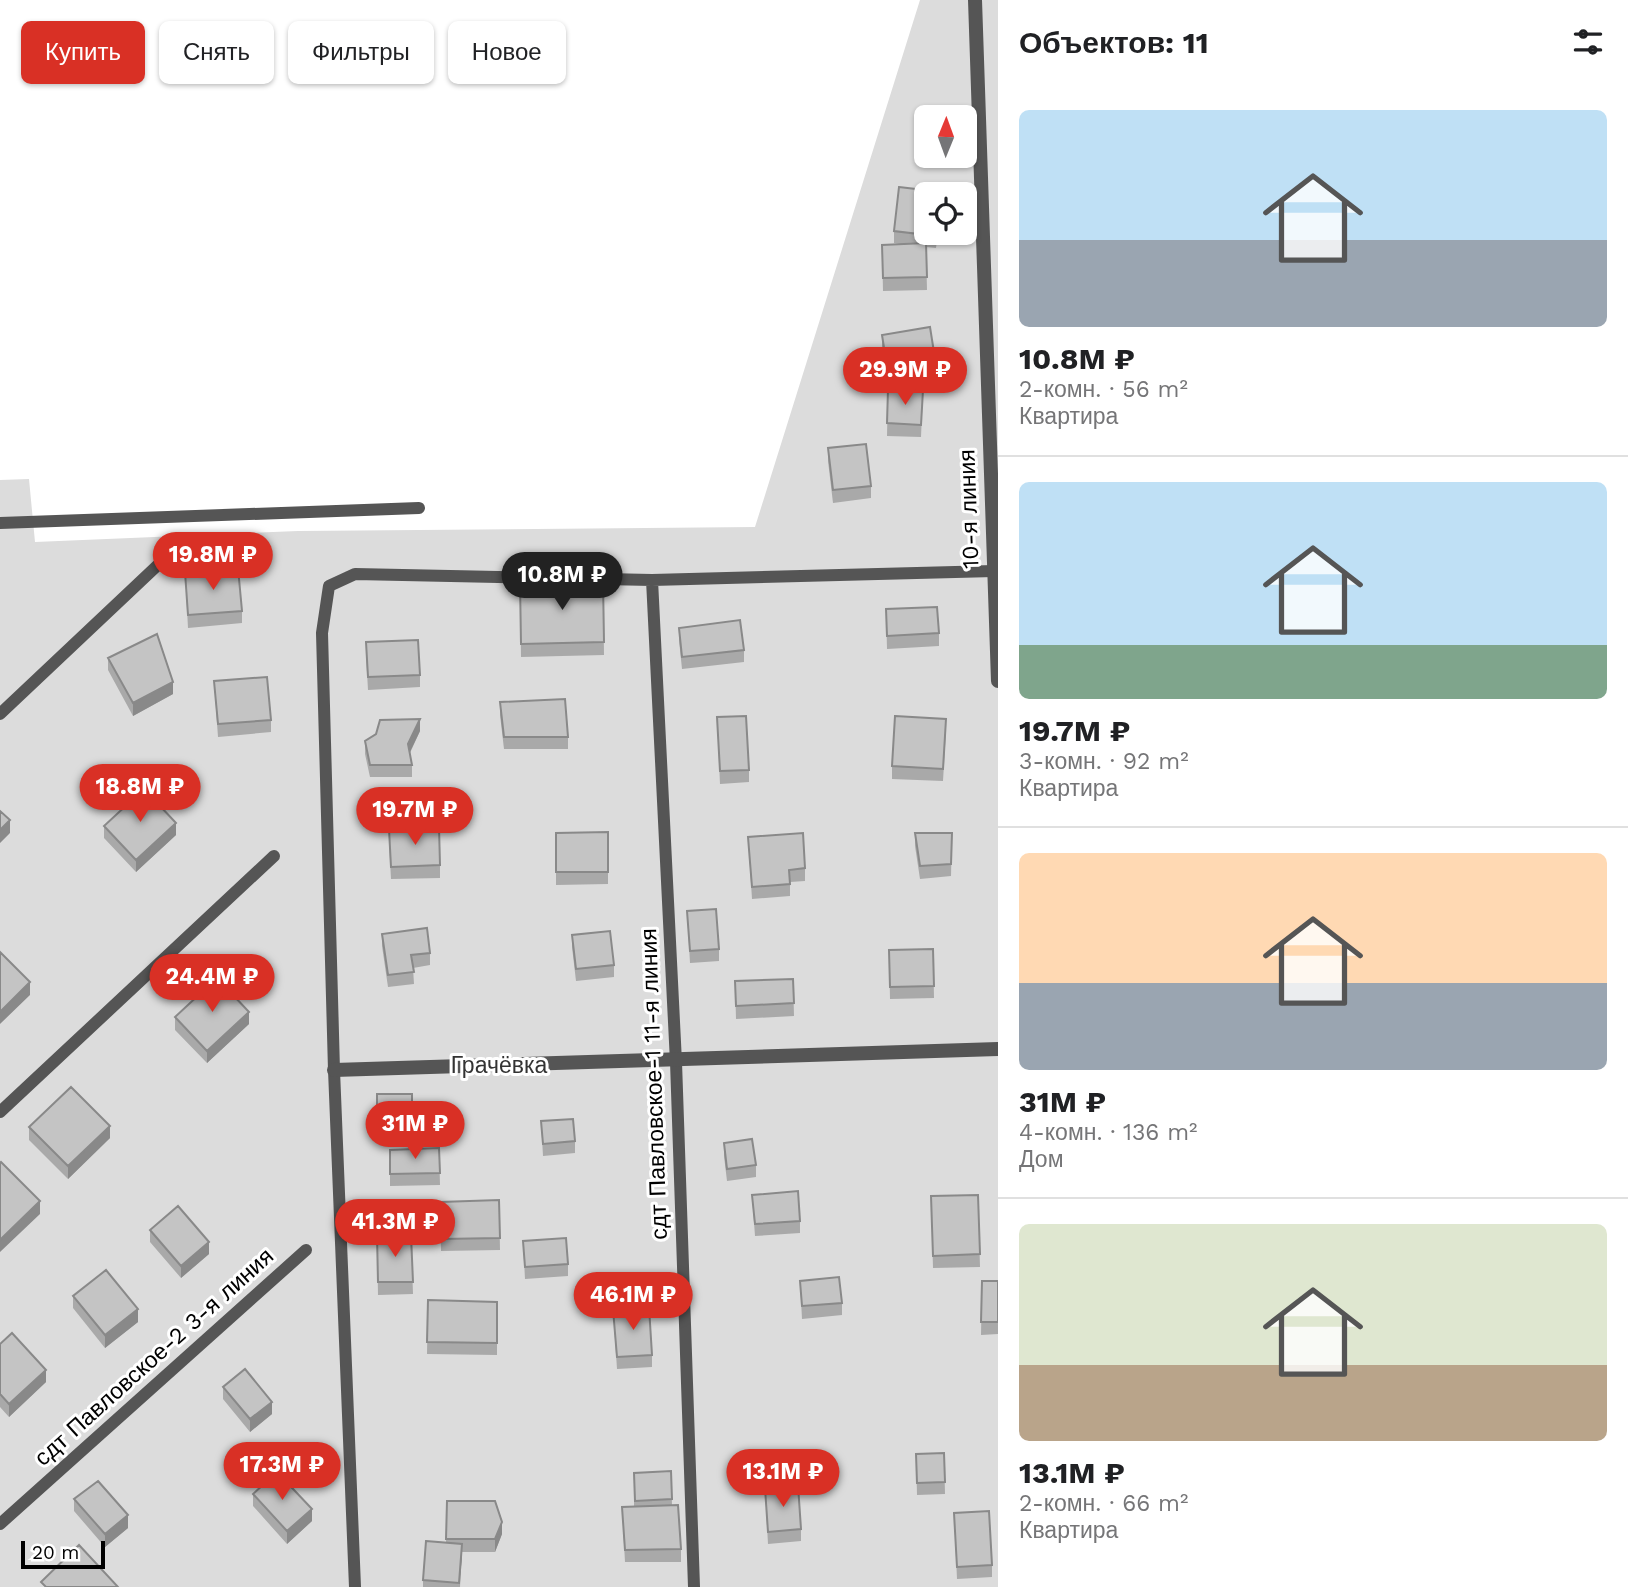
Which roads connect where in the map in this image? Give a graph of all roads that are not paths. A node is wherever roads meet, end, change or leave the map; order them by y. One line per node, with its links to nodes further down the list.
1 (975, 0): 5 (street, 10-я линия)
2 (419, 508): 3 (lane)
3 (0, 523)
4 (160, 564): 8 (lane)
5 (994, 572): 6 (lane); 7 (street, 10-я линия)
6 (652, 580): 11 (lane, сдт Павловское-1 11-я линия); 12 (lane)
7 (998, 681)
8 (0, 714)
9 (274, 856): 13 (lane)
10 (998, 1049): 11 (street)
11 (676, 1062): 12 (street); 17 (lane, сдт Павловское-1 11-я линия)
12 (334, 1070): 16 (lane)
13 (0, 1112)
14 (306, 1250): 15 (lane, сдт Павловское-2 3-я линия)
15 (0, 1524)
16 (355, 1587)
17 (694, 1587)

